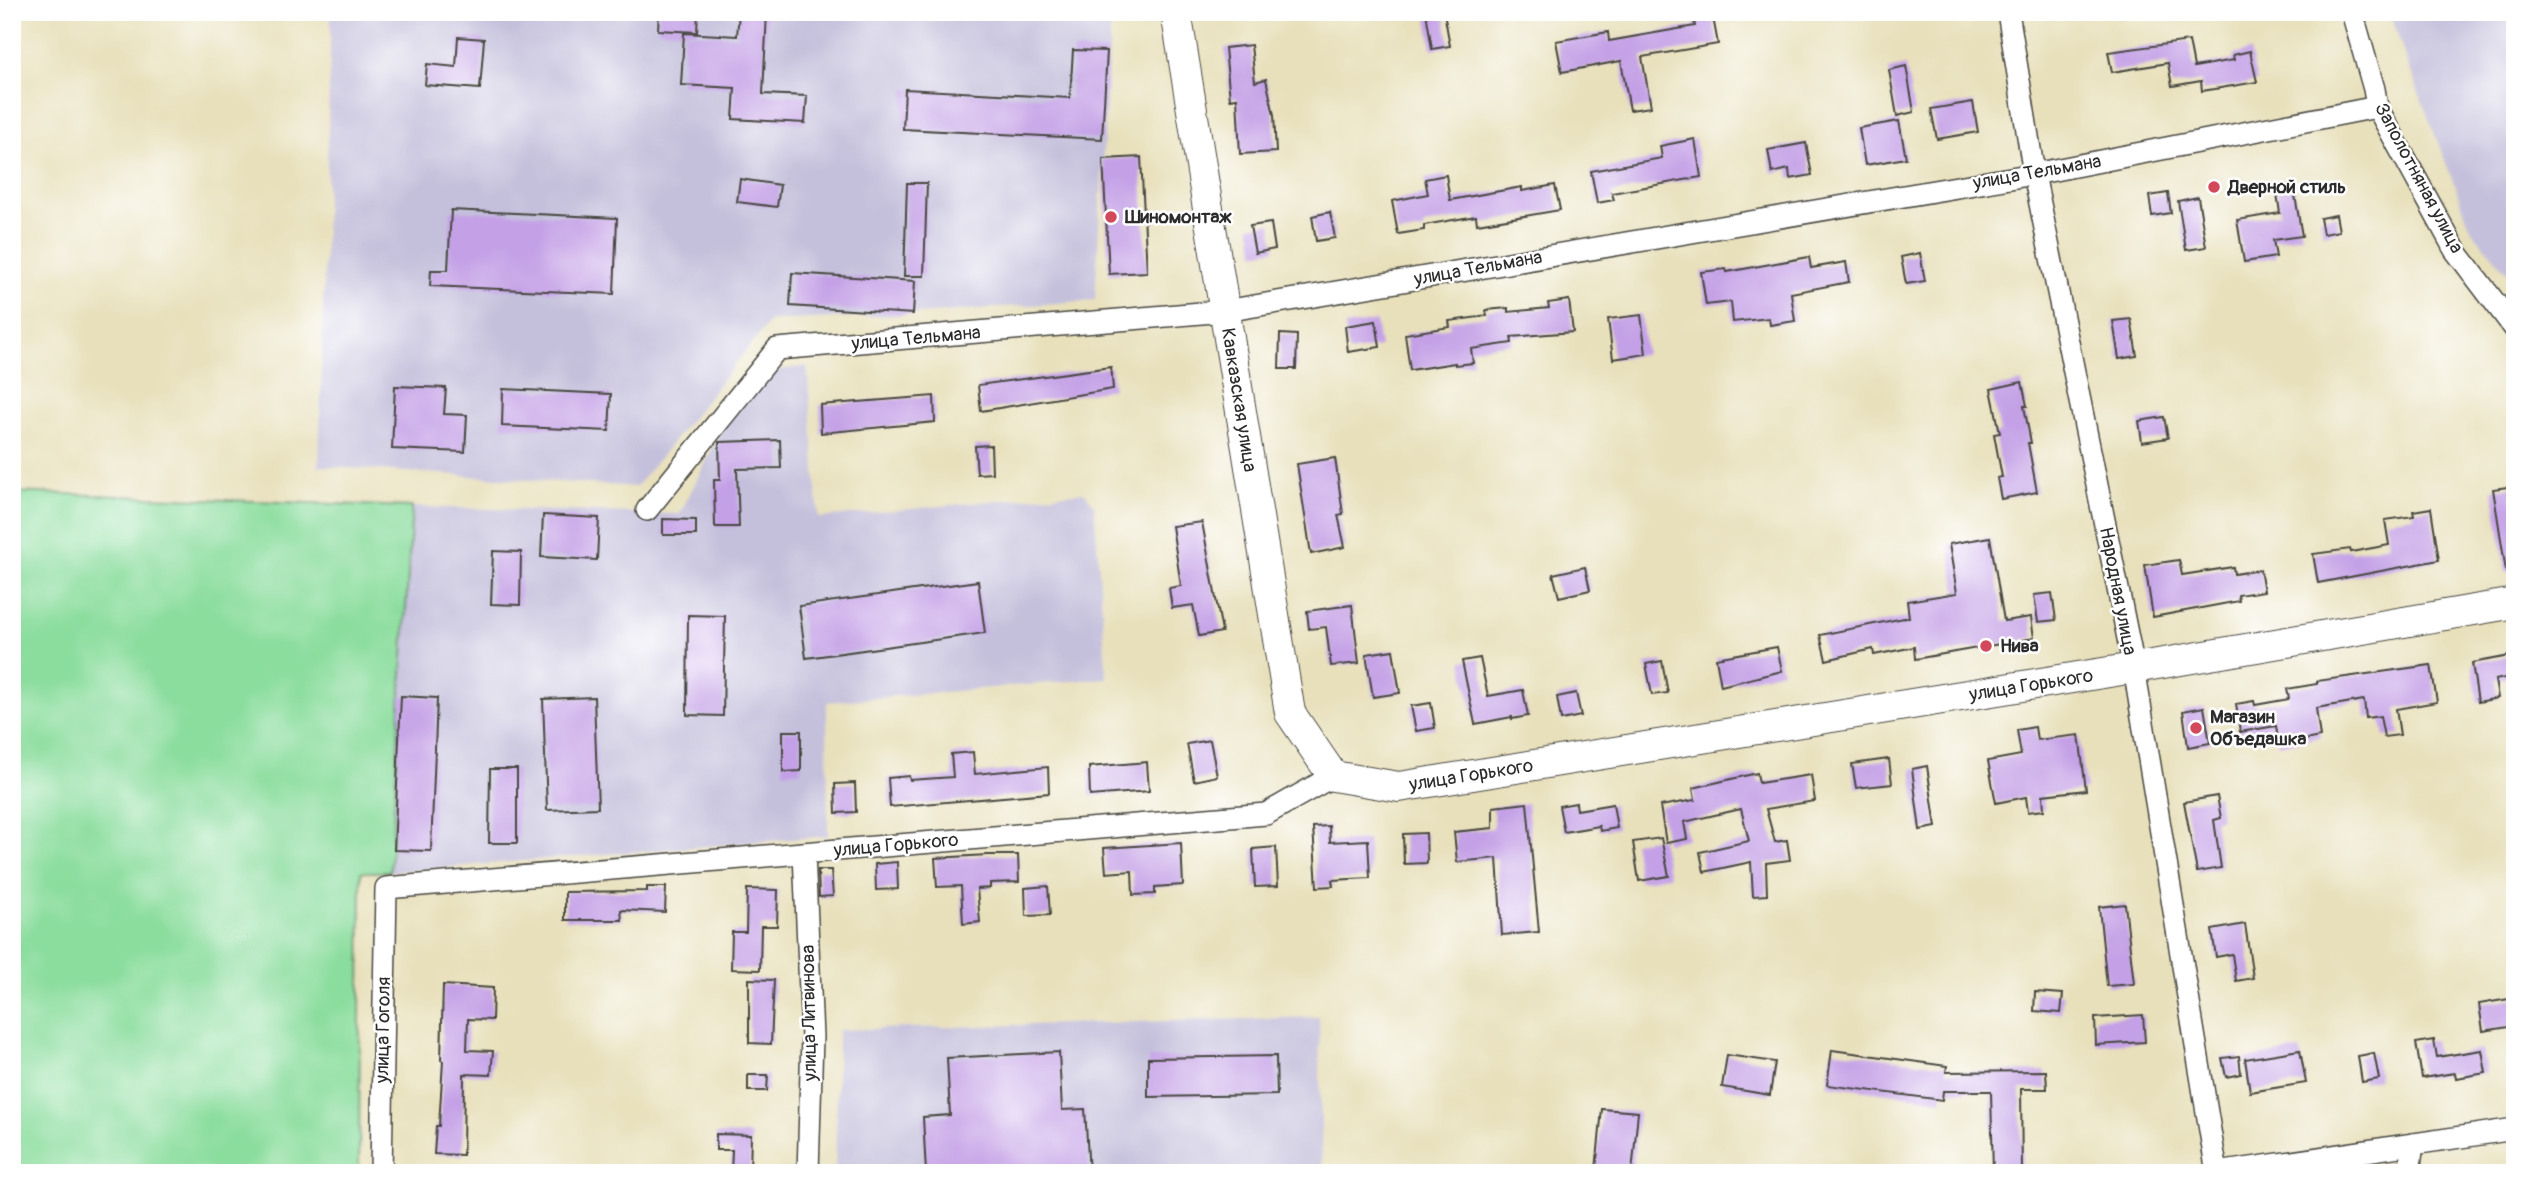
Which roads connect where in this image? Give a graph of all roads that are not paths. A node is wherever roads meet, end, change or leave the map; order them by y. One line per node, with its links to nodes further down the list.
1 (1176, 12): 6 (main road, Кавказская улица)
2 (2008, 12): 5 (street, Народная улица)
3 (2352, 12): 4 (street, Заполотняная улица)
4 (2376, 107): 5 (street, улица Тельмана); 7 (street, Заполотняная улица)
5 (2034, 174): 6 (street, улица Тельмана); 10 (street, Народная улица)
6 (1224, 311): 8 (street, улица Тельмана); 11 (main road, Кавказская улица)
7 (2515, 329)
8 (647, 510)
9 (2515, 603): 10 (main road, улица Горького)
10 (2133, 668): 11 (main road, улица Горького); 18 (street, Народная улица)
11 (1333, 776): 12 (street, улица Горького)
12 (804, 853): 13 (street, улица Горького); 17 (street, улица Литвинова)
13 (386, 888): 16 (street, улица Гоголя)
14 (2515, 1129): 15 (street)
15 (2413, 1144): 18 (street); 19 (street)
16 (381, 1173)
17 (808, 1173)
18 (2217, 1173)
19 (2410, 1173)

